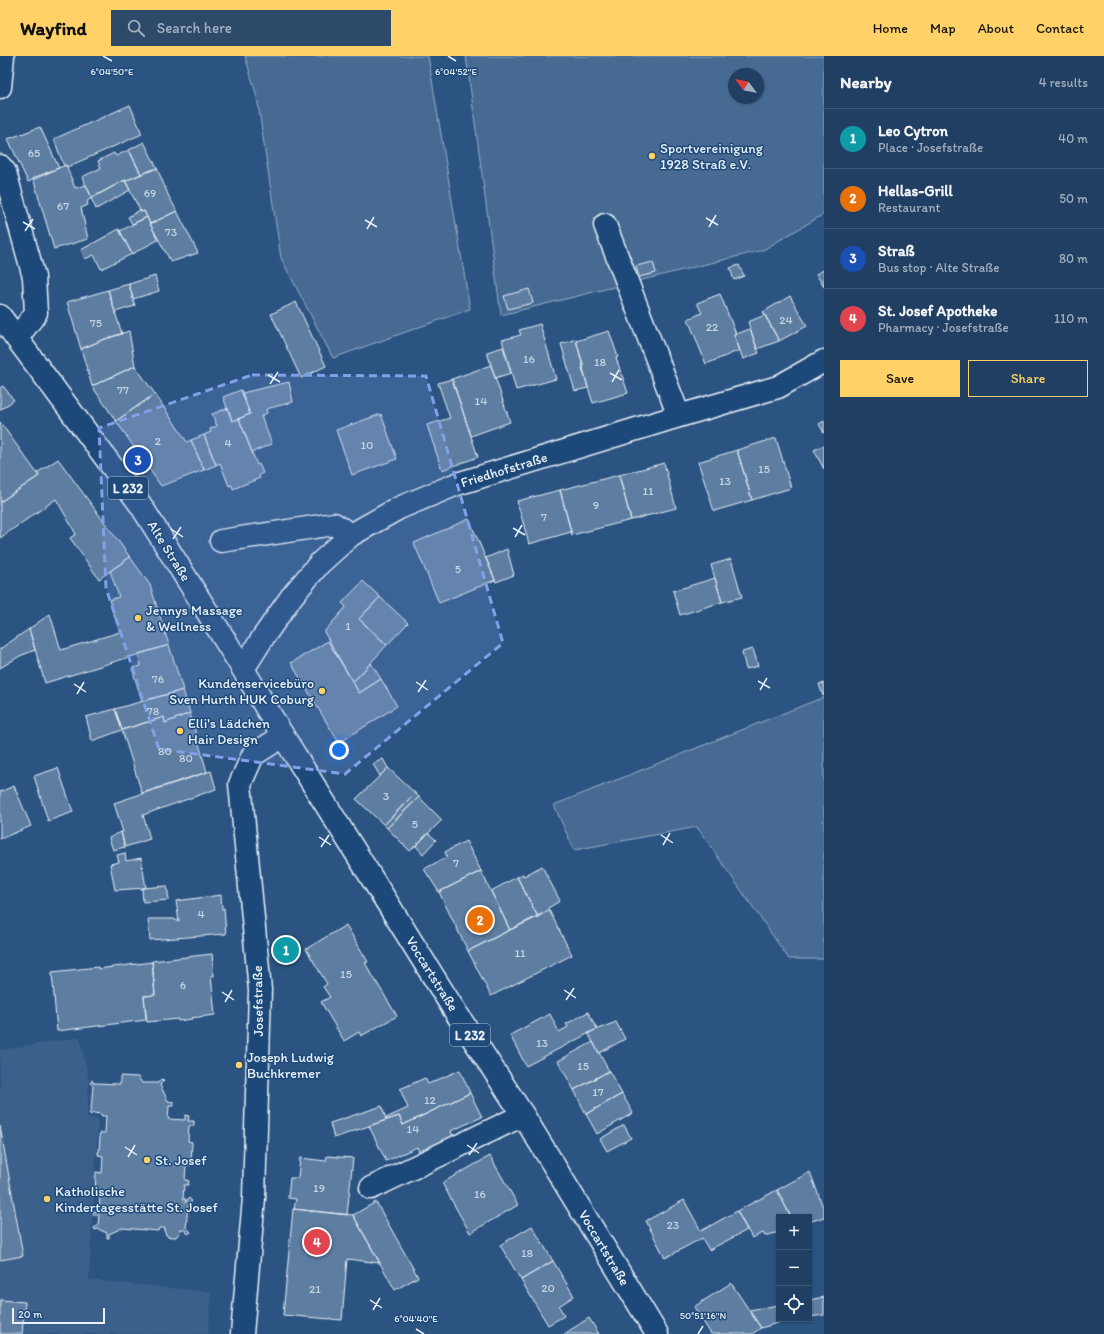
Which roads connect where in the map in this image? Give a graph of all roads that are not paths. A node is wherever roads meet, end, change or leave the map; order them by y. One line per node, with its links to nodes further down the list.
1 (2, 56): 2 (street)
2 (0, 87)
3 (0, 166): 6 (street)
4 (605, 225): 8 (street)
5 (0, 316): 6 (street, Alte Straße / L 232)
6 (17, 338): 11 (street, Alte Straße / L 232)
7 (824, 361): 8 (street, Friedhofstraße)
8 (679, 416): 9 (street, Friedhofstraße)
9 (351, 535): 10 (street); 11 (street, Friedhofstraße)
10 (221, 541)
11 (243, 669): 12 (street, Alte Straße / L 232)
12 (283, 736): 13 (street, Voccartstraße / L 232); 15 (street, Josefstraße)
13 (523, 1115): 14 (street); 16 (street, Voccartstraße / L 232)
14 (371, 1188)
15 (242, 1334)
16 (657, 1334)

